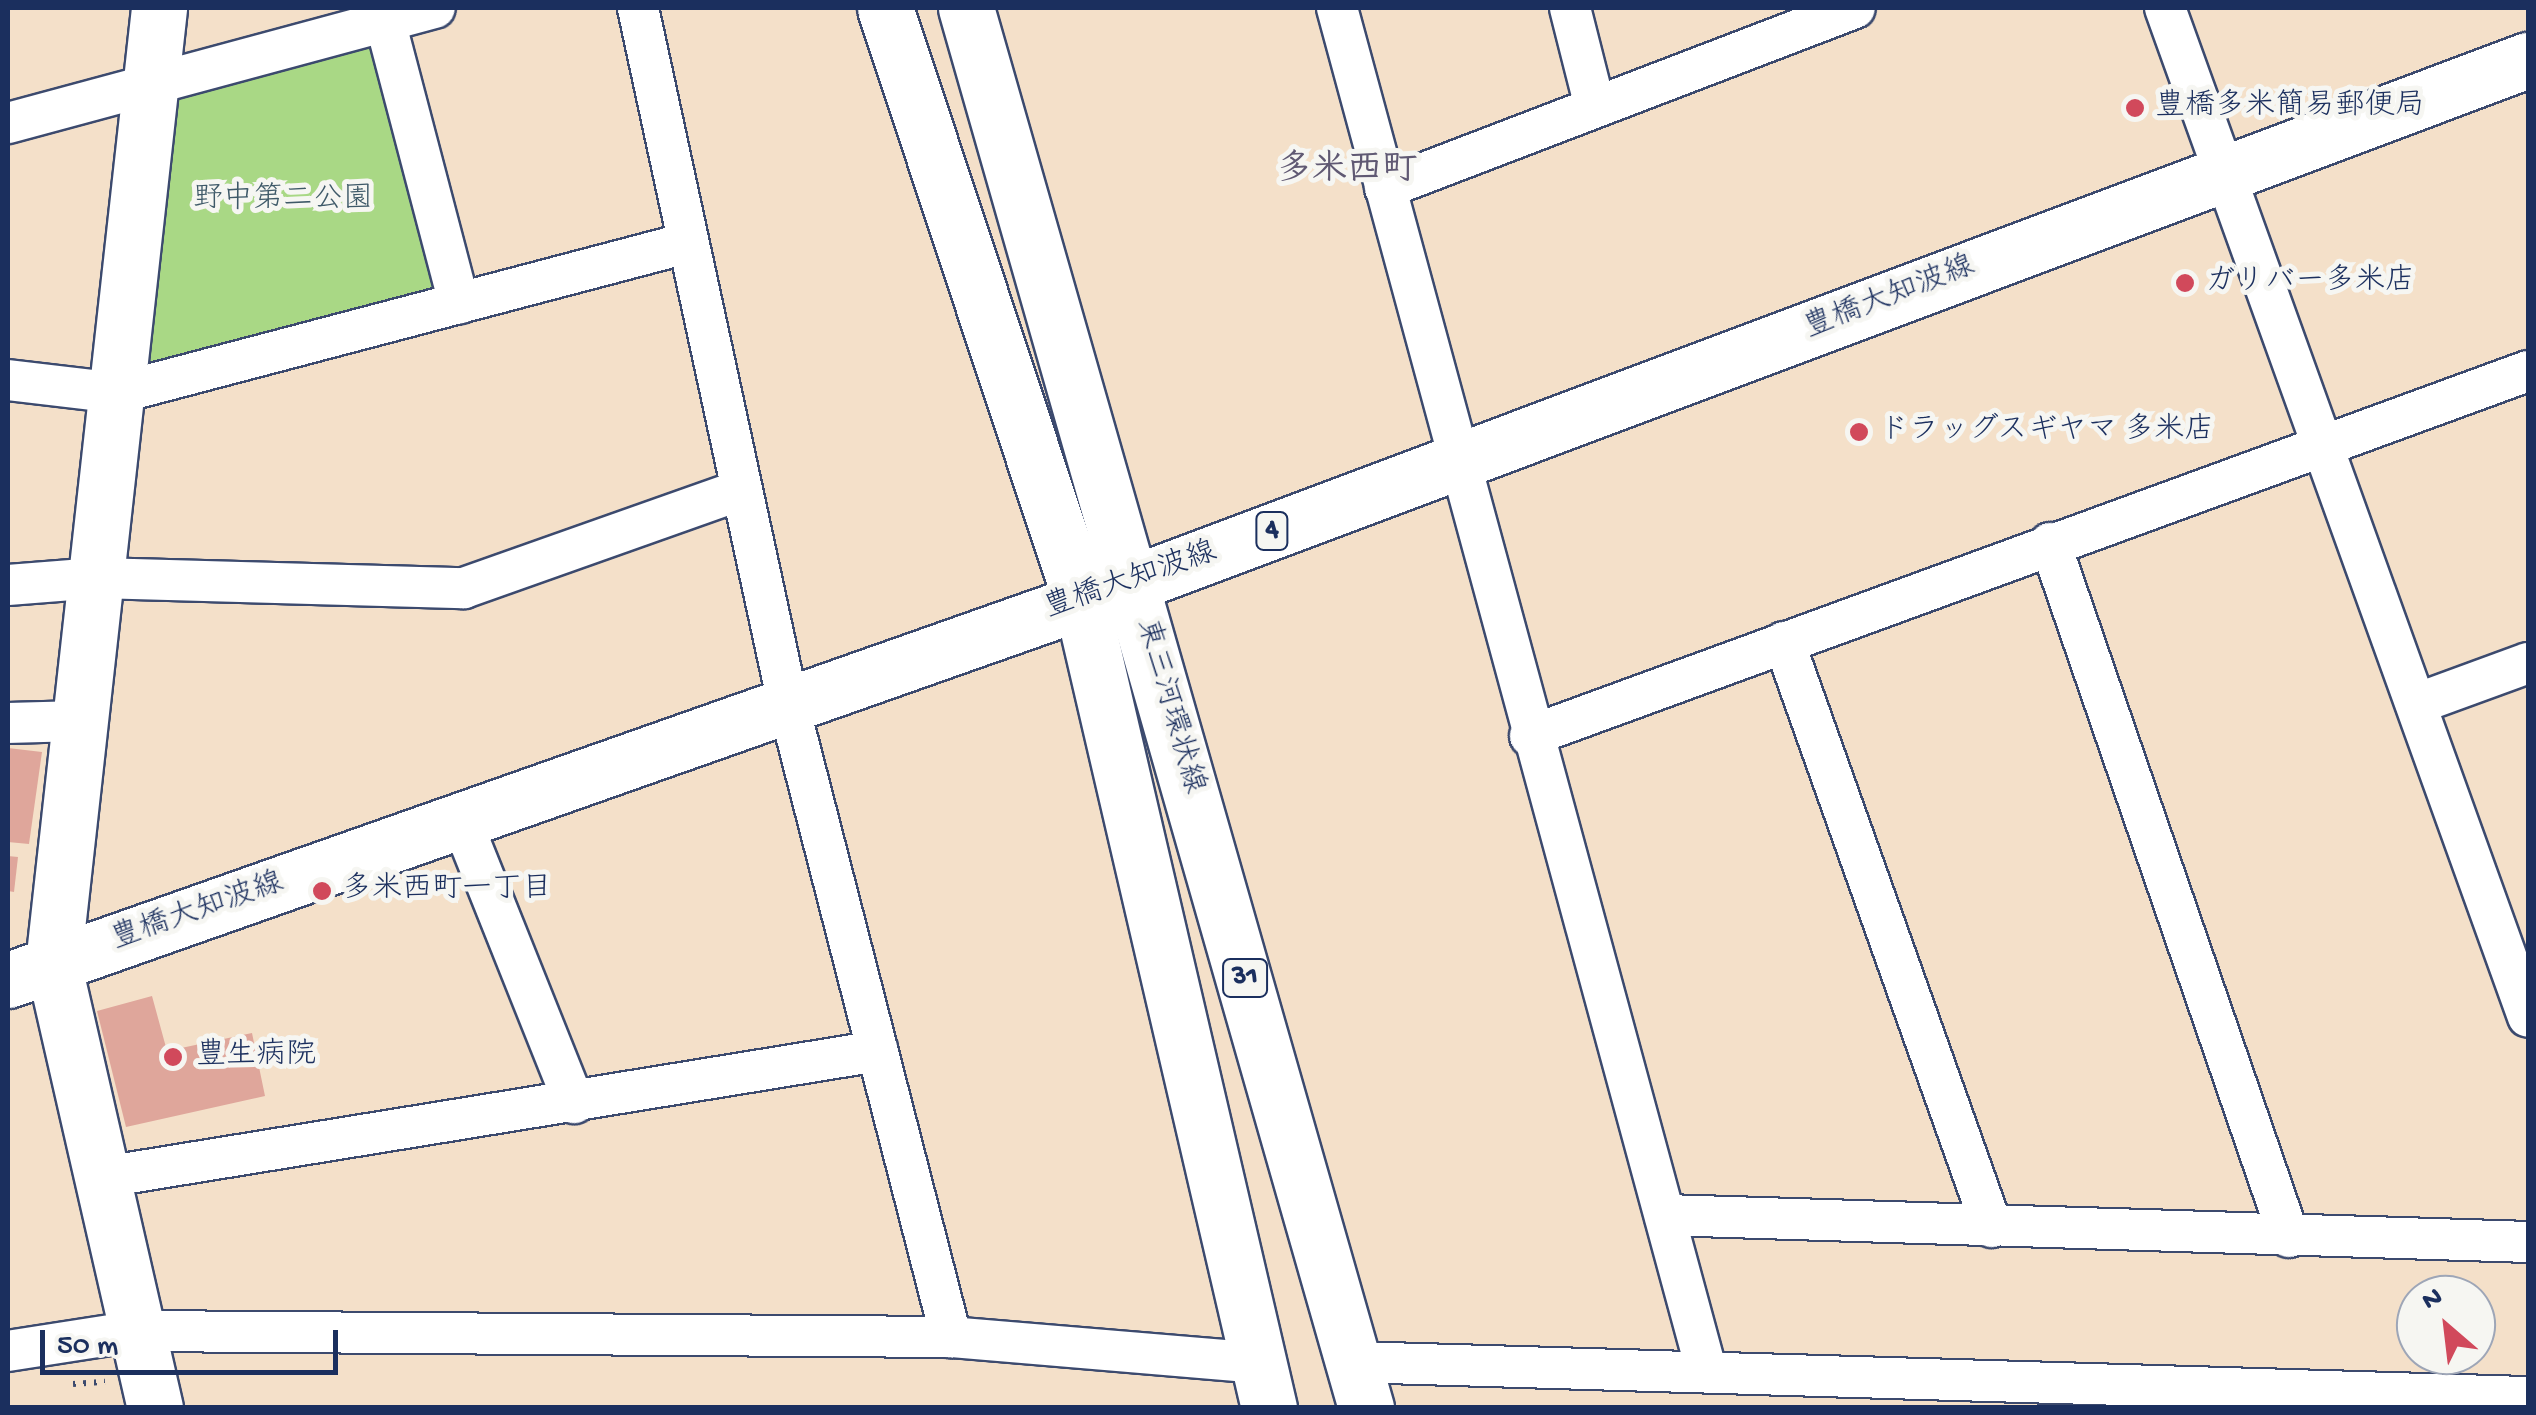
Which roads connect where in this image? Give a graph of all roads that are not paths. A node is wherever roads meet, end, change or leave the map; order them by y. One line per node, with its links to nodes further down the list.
1 (159, 8): 13 (main road)
2 (435, 8): 11 (street)
3 (638, 8): 18 (street)
4 (884, 8): 30 (main road, 東三河環状線)
5 (966, 8): 28 (main road, 東三河環状線 / 31)
6 (1337, 8): 17 (street)
7 (1570, 8): 14 (street)
8 (1856, 8): 10 (street)
9 (2166, 8): 16 (street)
10 (1799, 17): 14 (street)
11 (386, 21): 13 (street); 19 (street)
12 (2528, 60): 16 (main road, 豊橋大知波線 / 4)
13 (150, 79): 15 (street); 22 (main road)
14 (1594, 103): 17 (street)
15 (8, 123)
16 (2221, 175): 23 (street); 24 (main road, 豊橋大知波線 / 4)
17 (1385, 188): 24 (street)
18 (687, 243): 19 (street); 25 (street)
19 (459, 304): 22 (street)
20 (2528, 371): 23 (street)
21 (8, 380): 22 (street)
22 (118, 393): 27 (main road)
23 (2324, 445): 26 (street); 34 (street)
24 (1458, 461): 28 (main road, 豊橋大知波線 / 4); 37 (street)
25 (740, 490): 27 (street); 33 (street)
26 (2050, 543): 31 (street); 47 (street)
27 (98, 578): 29 (street); 35 (main road)
28 (1134, 584): 30 (main road, 豊橋大知波線 / 4); 53 (main road, 東三河環状線 / 31)
29 (8, 585)
30 (1080, 600): 33 (main road, 豊橋大知波線 / 4); 54 (main road, 東三河環状線)
31 (1784, 642): 37 (street); 46 (street)
32 (2528, 663): 34 (street)
33 (788, 703): 38 (main road, 豊橋大知波線 / 4); 42 (street)
34 (2416, 704): 39 (street)
35 (78, 722): 36 (street); 40 (main road)
36 (8, 723)
37 (1530, 736): 45 (street)
38 (461, 820): 40 (main road, 豊橋大知波線 / 4); 43 (street)
39 (2519, 960): 41 (street)
40 (30, 972): 44 (main road)
41 (2528, 1017)
42 (878, 1051): 43 (street); 49 (street)
43 (574, 1102): 44 (street)
44 (98, 1178): 51 (main road)
45 (1665, 1215): 46 (street); 52 (street)
46 (1992, 1227): 47 (street)
47 (2289, 1236): 48 (street)
48 (2528, 1242)
49 (951, 1337): 51 (street); 54 (street)
50 (8, 1351): 51 (street)
51 (145, 1368)
52 (1706, 1370): 53 (street); 55 (street)
53 (1358, 1381)
54 (1263, 1382)
55 (2528, 1397)

